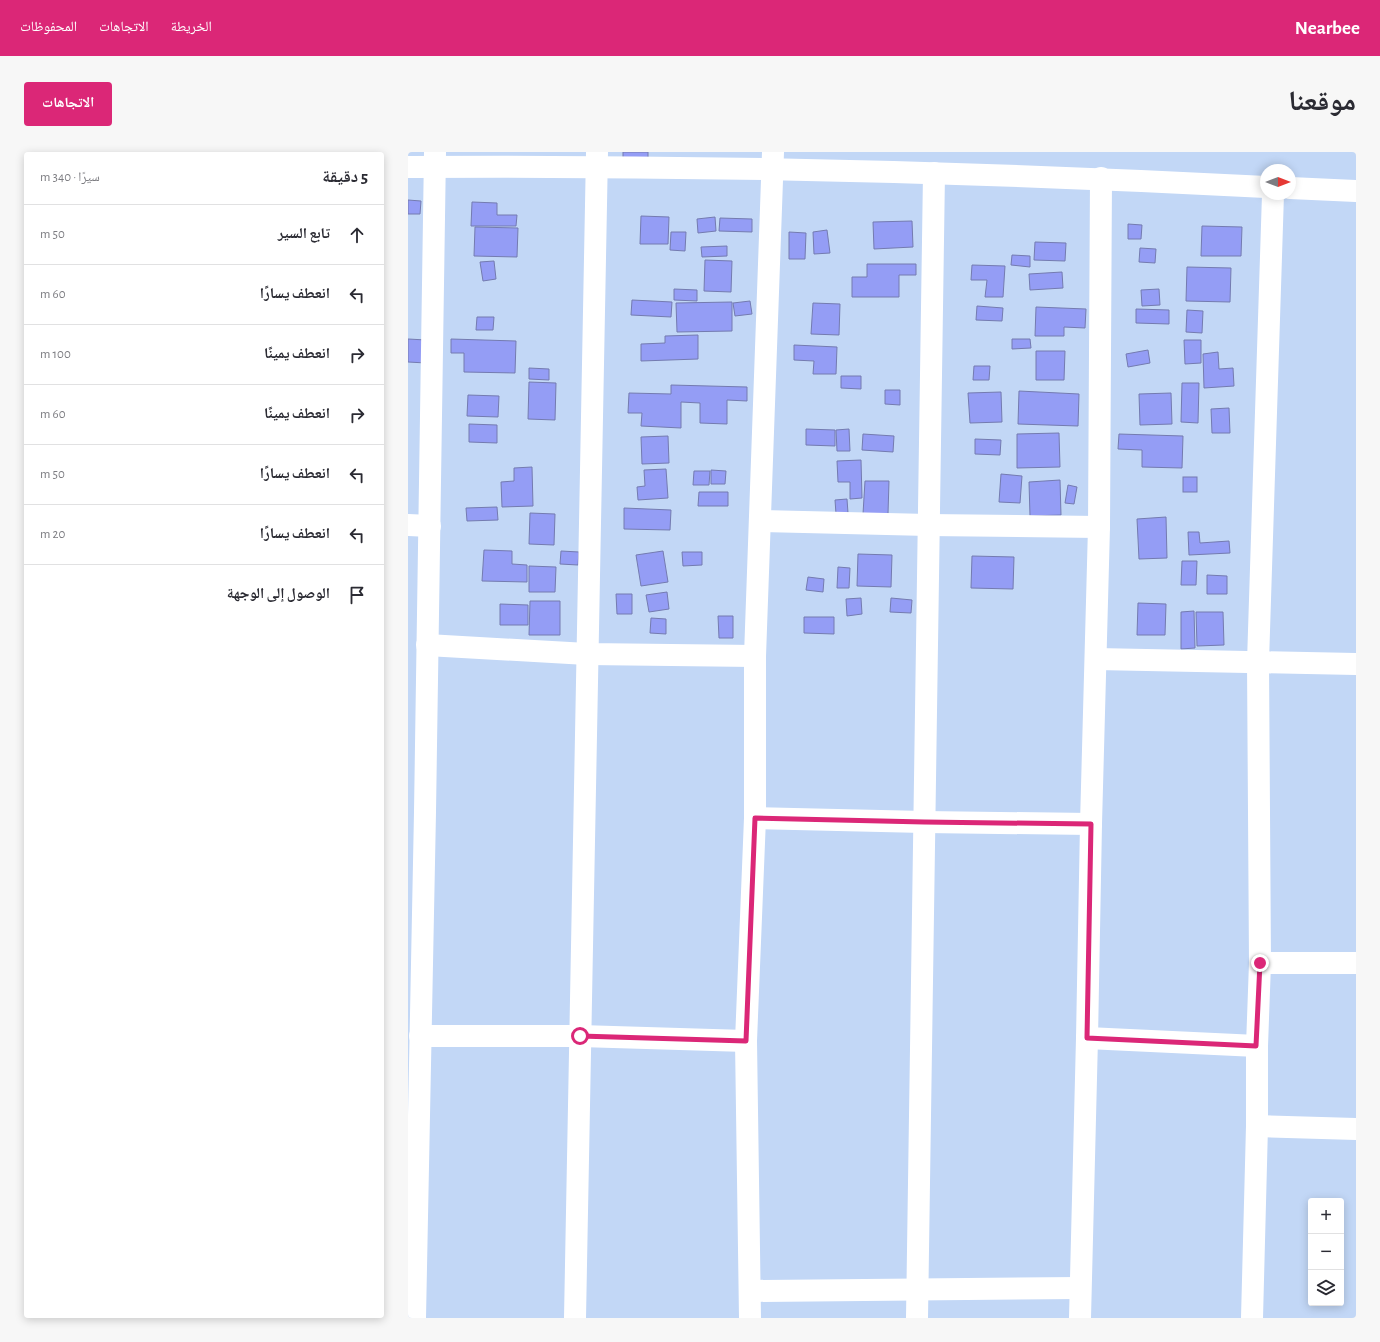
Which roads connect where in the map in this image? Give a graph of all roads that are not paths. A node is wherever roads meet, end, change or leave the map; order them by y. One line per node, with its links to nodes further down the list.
1 (435, 159): 2 (street); 4 (street); 14 (street)
2 (596, 160): 3 (street); 17 (street)
3 (773, 161): 5 (street); 11 (street)
4 (408, 167)
5 (934, 173): 6 (street); 13 (street)
6 (1101, 178): 7 (street); 15 (street)
7 (1260, 187)
8 (1296, 188): 9 (street)
9 (1356, 190)
10 (1273, 200): 20 (street)
11 (760, 521): 13 (street); 18 (street)
12 (408, 525): 14 (street)
13 (928, 525): 15 (street); 24 (street)
14 (430, 526): 16 (street)
15 (1099, 527): 19 (street)
16 (427, 645): 17 (street); 22 (street)
17 (586, 654): 18 (street); 29 (street)
18 (755, 656): 23 (street)
19 (1096, 659): 20 (street); 25 (street)
20 (1258, 662): 21 (street); 26 (street)
21 (1356, 664)
22 (417, 812): 28 (street)
23 (755, 818): 24 (street); 31 (street)
24 (924, 822): 25 (street); 37 (street)
25 (1091, 824): 30 (street)
26 (1260, 963): 27 (street); 32 (street)
27 (1356, 963)
28 (420, 1036): 29 (street); 35 (street)
29 (580, 1036): 31 (street); 40 (street)
30 (1087, 1038): 32 (street); 36 (street)
31 (746, 1041): 38 (street)
32 (1256, 1046): 33 (street)
33 (1256, 1126): 34 (street); 44 (street)
34 (1356, 1129)
35 (412, 1280): 39 (street)
36 (1080, 1288): 37 (street); 43 (street)
37 (918, 1290): 38 (street); 42 (street)
38 (750, 1291): 41 (street)
39 (415, 1318)
40 (575, 1318)
41 (750, 1318)
42 (917, 1318)
43 (1080, 1318)
44 (1252, 1318)

